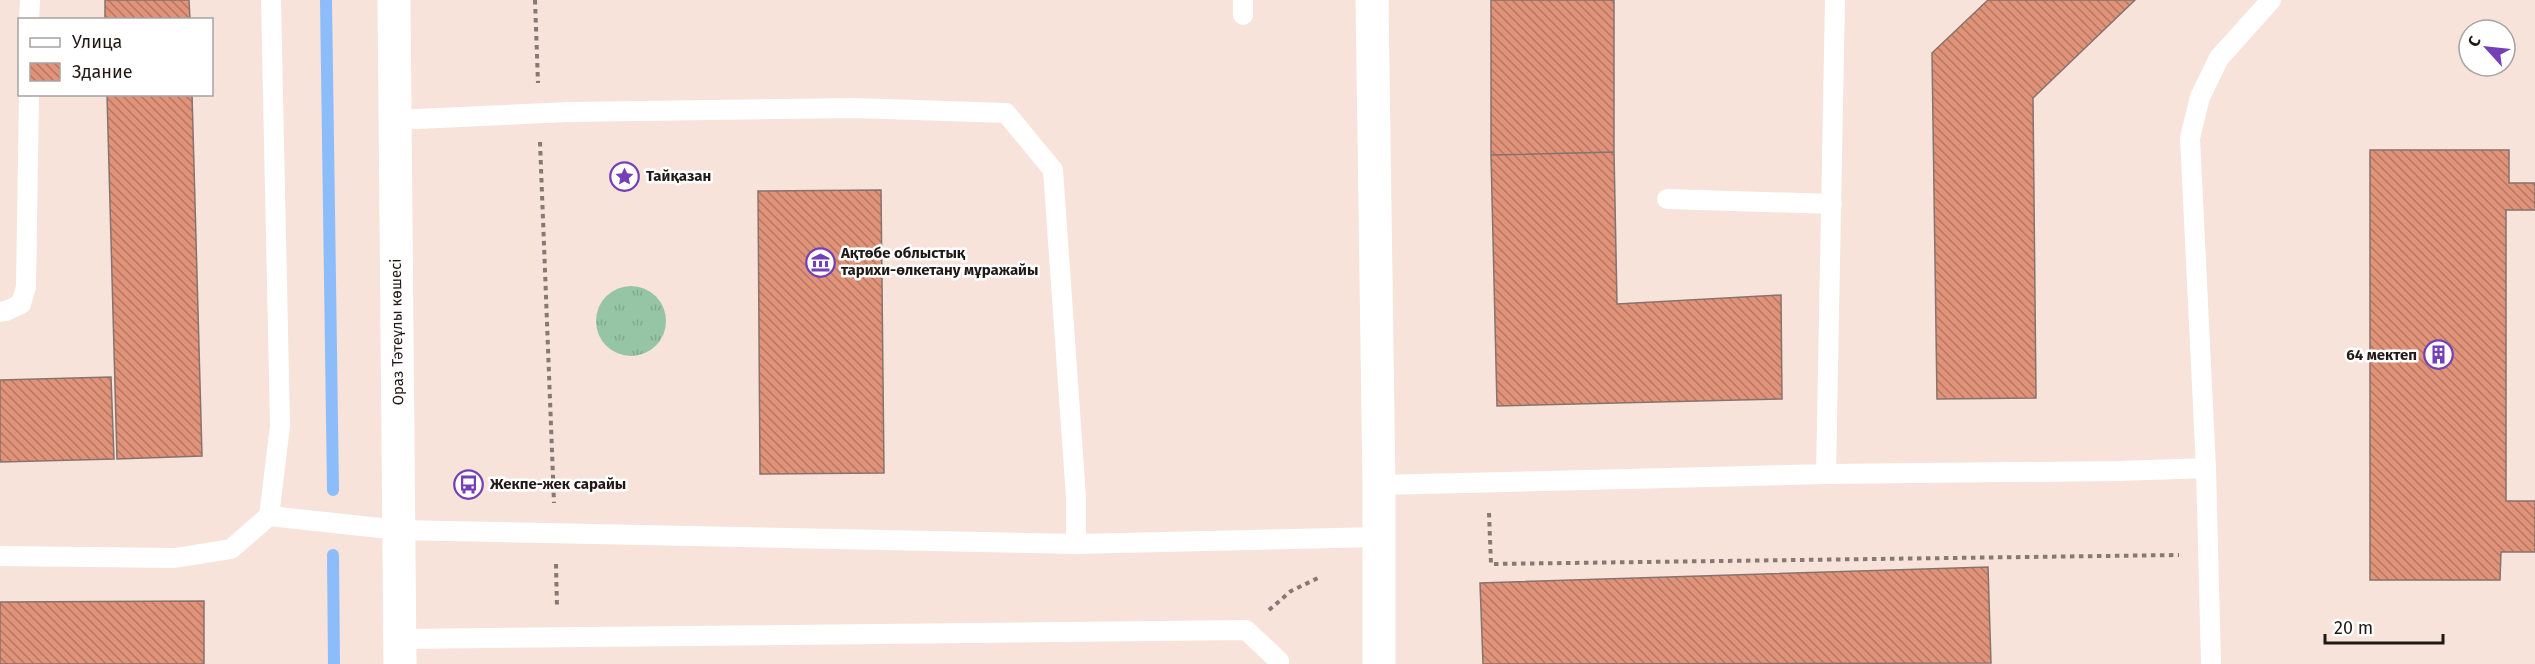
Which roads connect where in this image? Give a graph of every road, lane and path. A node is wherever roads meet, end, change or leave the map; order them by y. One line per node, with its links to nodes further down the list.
1 (30, 0): 9 (lane)
2 (271, 0): 20 (lane)
3 (394, 0): 12 (street, Ораз Тәтеұлы көшесі)
4 (535, 0): 11 (path)
5 (1372, 0): 19 (street)
6 (1853, 0): 8 (lane)
7 (2271, 0): 16 (lane)
8 (1835, 8): 14 (lane)
9 (29, 18)
10 (28, 96): 15 (lane)
11 (539, 113): 12 (lane); 22 (path); 24 (lane)
12 (395, 120): 21 (street, Ораз Тәтеұлы көшесі)
13 (1667, 199): 14 (lane)
14 (1832, 204): 17 (lane)
15 (0, 312)
16 (2206, 468): 17 (lane); 25 (lane)
17 (1826, 474): 18 (lane)
18 (1488, 482): 19 (lane); 25 (path)
19 (1379, 485): 23 (street)
20 (269, 516): 21 (lane); 26 (lane)
21 (399, 530): 22 (lane); 30 (street, Ораз Тәтеұлы көшесі)
22 (555, 533): 24 (lane); 29 (path)
23 (1379, 537): 24 (lane); 32 (street)
24 (1076, 544)
25 (2208, 554): 33 (lane)
26 (0, 556)
27 (1320, 577): 28 (path)
28 (1246, 630): 29 (lane); 31 (lane)
29 (558, 638): 30 (lane)
30 (400, 652)
31 (1279, 664)
32 (1379, 664)
33 (2211, 664)

